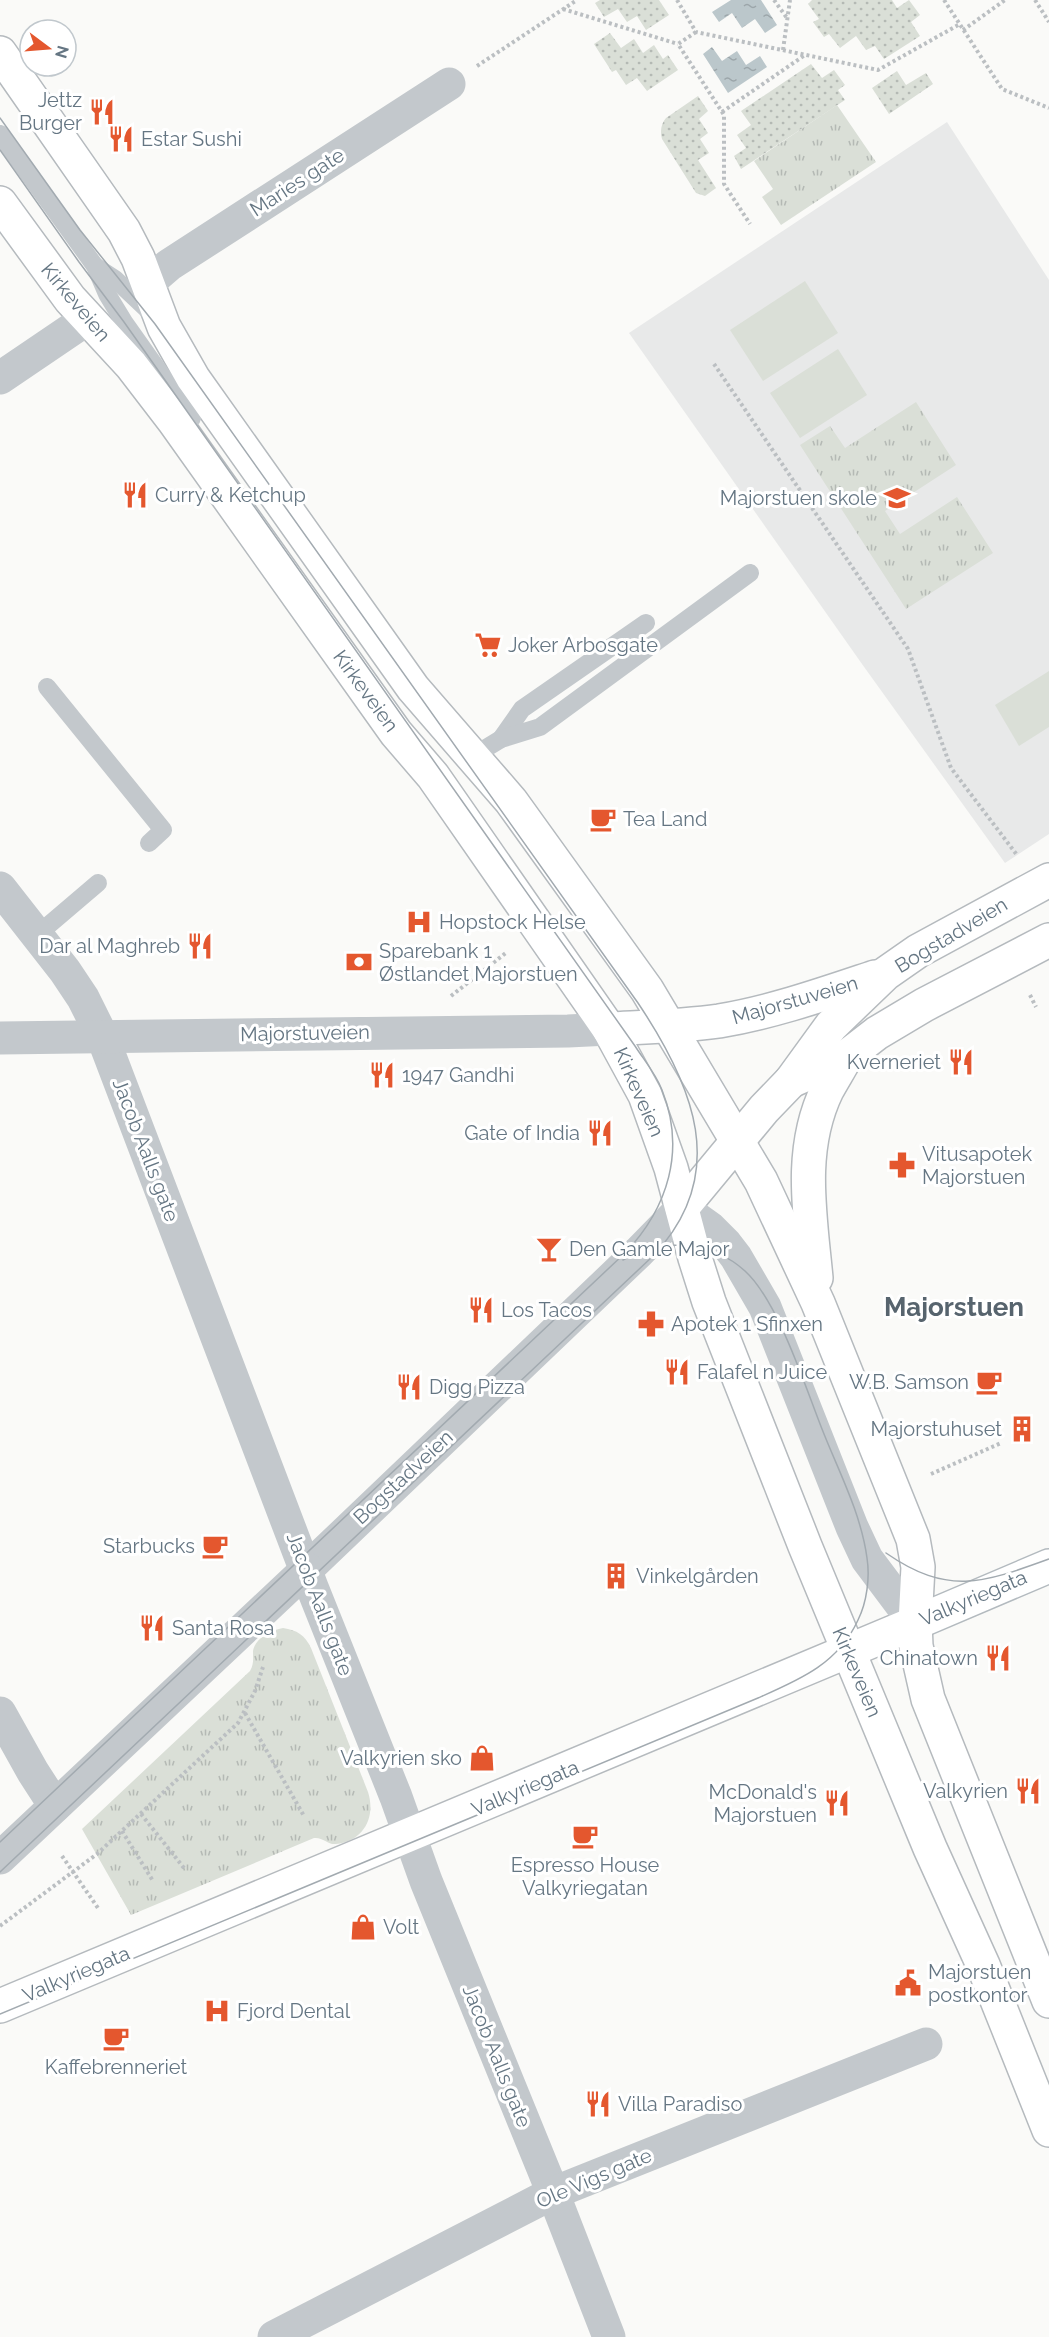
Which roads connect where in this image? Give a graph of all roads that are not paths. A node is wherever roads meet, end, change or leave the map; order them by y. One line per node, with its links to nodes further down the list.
1 (0, 52): 6 (main road, Kirkeveien)
2 (449, 84): 6 (street, Maries gate)
3 (0, 134): 5 (lane)
4 (0, 203): 7 (main road, Kirkeveien)
5 (95, 266): 8 (lane); 15 (lane)
6 (147, 284): 8 (main road, Kirkeveien)
7 (87, 319): 9 (street); 15 (main road, Kirkeveien)
8 (164, 327): 14 (main road, Kirkeveien)
9 (0, 378)
10 (750, 573): 13 (lane)
11 (646, 623): 13 (lane)
12 (47, 687): 16 (lane)
13 (501, 739): 14 (lane)
14 (473, 756): 23 (main road, Kirkeveien)
15 (433, 776): 24 (main road, Kirkeveien)
16 (149, 843)
17 (1049, 880): 22 (main road, Bogstadveien)
18 (98, 883): 20 (lane)
19 (0, 888): 20 (street, Jacob Aalls gate)
20 (37, 935): 26 (street, Jacob Aalls gate)
21 (1049, 940): 27 (main road, Bogstadveien)
22 (885, 974): 23 (main road, Majorstuveien); 28 (main road, Bogstadveien)
23 (668, 1026): 24 (main road, Majorstuveien); 29 (main road, Kirkeveien)
24 (609, 1029): 26 (street, Majorstuveien); 30 (main road, Kirkeveien)
25 (0, 1038): 26 (street, Majorstuveien)
26 (103, 1038): 33 (street, Jacob Aalls gate)
27 (846, 1057): 28 (main road, Bogstadveien); 31 (main road, Bogstadveien)
28 (790, 1081): 29 (main road, Bogstadveien)
29 (738, 1140): 30 (main road, Bogstadveien); 31 (main road, Kirkeveien)
30 (682, 1208): 33 (street, Bogstadveien); 34 (street); 35 (main road, Kirkeveien)
31 (818, 1303): 34 (main road)
32 (1049, 1566): 34 (main road, Valkyriegata)
33 (307, 1569): 37 (street, Bogstadveien); 38 (street, Jacob Aalls gate)
34 (915, 1623): 35 (main road, Valkyriegata); 40 (main road)
35 (849, 1652): 38 (main road, Valkyriegata); 43 (main road, Kirkeveien)
36 (0, 1713): 37 (street)
37 (55, 1806): 39 (street, Bogstadveien)
38 (410, 1834): 41 (main road, Valkyriegata); 44 (street, Jacob Aalls gate)
39 (0, 1858)
40 (1049, 2001)
41 (0, 2006)
42 (926, 2044): 44 (street, Ole Vigs gate)
43 (1049, 2130)
44 (554, 2193): 45 (street, Ole Vigs gate); 46 (street, Jacob Aalls gate)
45 (273, 2337)
46 (609, 2337)

